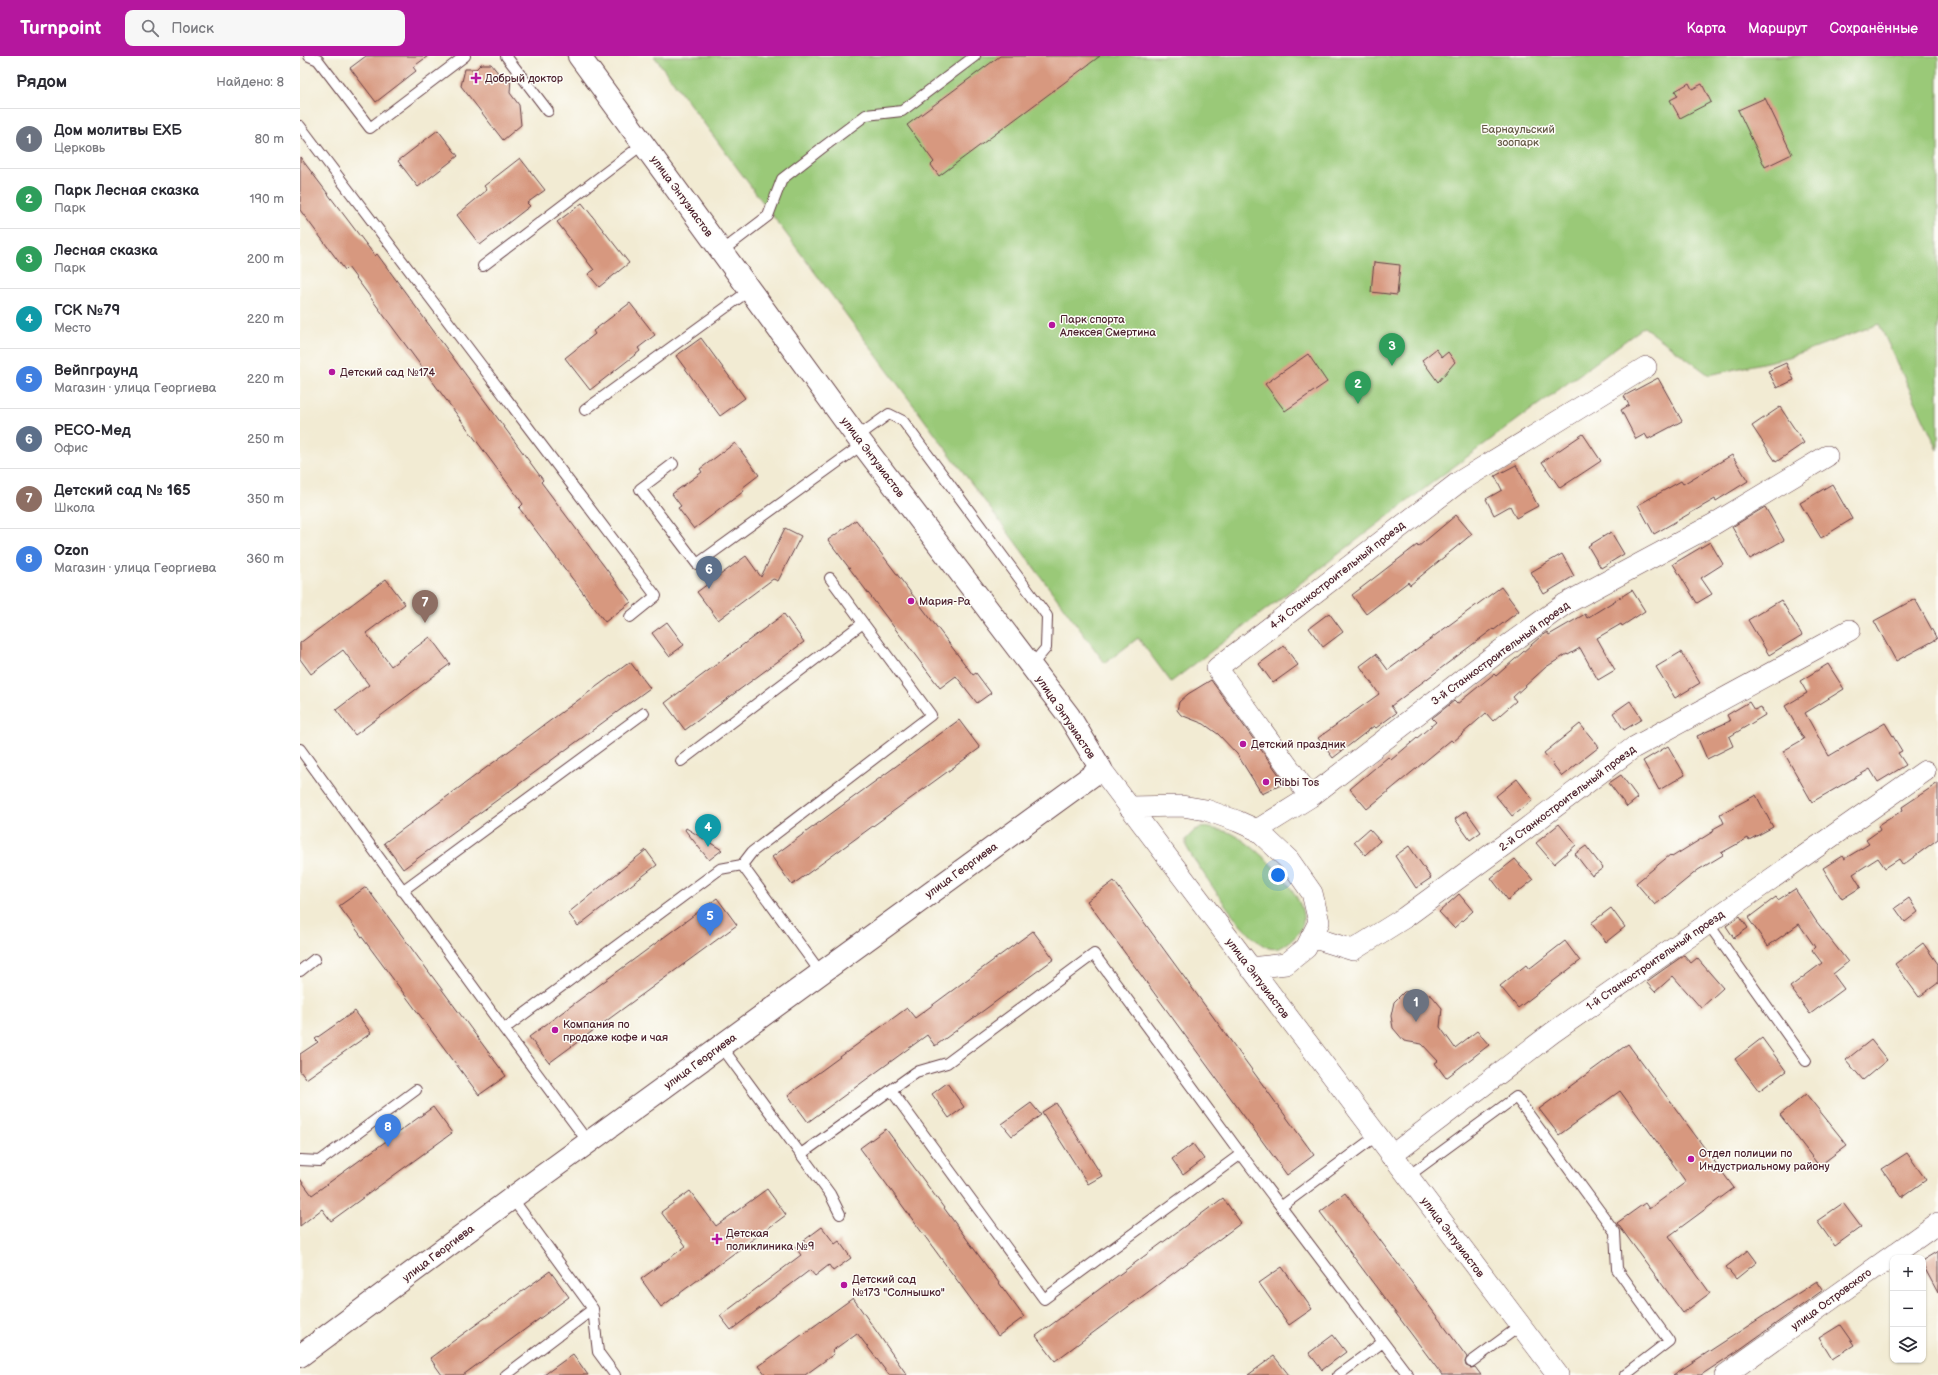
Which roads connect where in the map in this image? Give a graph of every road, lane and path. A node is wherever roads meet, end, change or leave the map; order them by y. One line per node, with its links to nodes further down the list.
1 (465, 56): 5 (lane)
2 (506, 56): 6 (lane)
3 (579, 56): 8 (street, улица Энтузиастов)
4 (975, 56): 9 (lane)
5 (317, 57)
6 (548, 111)
7 (300, 126): 18 (lane)
8 (643, 144): 9 (street, улица Энтузиастов); 10 (lane)
9 (722, 252): 11 (street, улица Энтузиастов)
10 (483, 266)
11 (750, 290): 13 (lane); 14 (street, улица Энтузиастов)
12 (1646, 367): 27 (street, 4-й Станкостроительный проезд)
13 (585, 410)
14 (860, 440): 16 (lane); 21 (street, улица Энтузиастов); 21 (lane)
15 (1827, 456): 27 (street, 3-й Станкостроительный проезд)
16 (673, 464)
17 (830, 578): 19 (lane)
18 (630, 617)
19 (863, 623): 24 (lane); 30 (lane)
20 (1850, 630): 33 (street, 2-й Станкостроительный проезд)
21 (1031, 666): 25 (street, улица Энтузиастов)
22 (644, 713): 31 (lane)
23 (300, 749): 31 (lane)
24 (681, 761)
25 (1100, 769): 28 (street, улица Энтузиастов); 37 (street, улица Георгиева)
26 (1925, 771): 32 (street, 1-й Станкостроительный проезд)
27 (1310, 797): 29 (street)
28 (1129, 807): 29 (street); 35 (street, улица Энтузиастов)
29 (1257, 830): 33 (street)
30 (742, 865): 37 (lane); 38 (lane)
31 (402, 891): 38 (lane)
32 (1708, 922): 40 (lane); 47 (street, 1-й Станкостроительный проезд)
33 (1311, 937): 35 (street)
34 (315, 959): 36 (lane)
35 (1250, 968): 43 (street, улица Энтузиастов)
36 (300, 971)
37 (821, 972): 39 (street, улица Георгиева)
38 (504, 1029): 44 (lane)
39 (721, 1046): 44 (street, улица Георгиева); 45 (lane)
40 (1806, 1061)
41 (416, 1090): 48 (lane)
42 (890, 1090): 45 (lane); 46 (lane); 46 (lane)
43 (1376, 1136): 47 (street, улица Энтузиастов); 51 (lane)
44 (588, 1142): 50 (street, улица Георгиева)
45 (801, 1154): 52 (lane)
46 (1241, 1154): 51 (lane)
47 (1391, 1156): 49 (street, улица Энтузиастов)
48 (300, 1160)
49 (1407, 1177): 55 (street, улица Энтузиастов); 64 (lane)
50 (512, 1198): 54 (lane); 57 (street, улица Георгиева)
51 (1282, 1206): 56 (lane)
52 (840, 1214)
53 (1938, 1223): 65 (street, улица Островского)
54 (593, 1309): 59 (lane); 60 (lane)
55 (1520, 1326): 58 (lane); 63 (street, улица Энтузиастов)
56 (1383, 1342): 61 (lane); 62 (lane)
57 (300, 1356)
58 (1471, 1362)
59 (506, 1375)
60 (615, 1375)
61 (1338, 1375)
62 (1408, 1375)
63 (1558, 1375)
64 (1625, 1375)
65 (1725, 1375)

